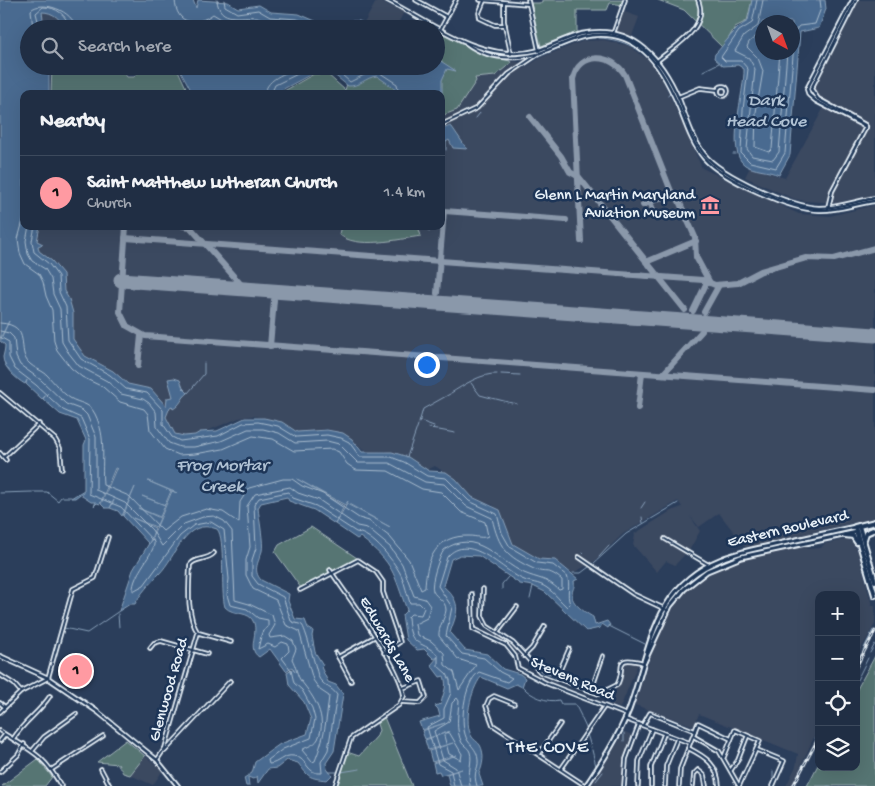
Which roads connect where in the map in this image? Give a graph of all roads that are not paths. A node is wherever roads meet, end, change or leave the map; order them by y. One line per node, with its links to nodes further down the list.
1 (387, 0): 13 (street)
2 (416, 0): 12 (street)
3 (456, 0): 12 (street)
4 (480, 0): 5 (street)
5 (485, 0): 10 (street); 15 (street)
6 (528, 0): 11 (street)
7 (625, 0): 17 (street)
8 (698, 0): 21 (street)
9 (855, 0): 26 (street)
10 (504, 3): 11 (street); 15 (street)
11 (528, 4): 19 (street)
12 (447, 17): 14 (street)
13 (426, 20)
14 (445, 21)
15 (505, 25): 20 (street)
16 (445, 30): 18 (street)
17 (613, 35): 19 (street); 21 (street)
18 (464, 41): 19 (street); 20 (street)
19 (539, 52): 20 (street); 24 (street)
20 (511, 54)
21 (657, 61): 23 (street)
22 (718, 90): 22 (street); 23 (street)
23 (677, 98): 26 (street)
24 (445, 123)
25 (875, 200): 26 (street)
26 (828, 209)
27 (0, 393): 28 (street)
28 (39, 424): 29 (street); 30 (street)
29 (0, 453)
30 (62, 470)
31 (875, 522): 33 (main road, Eastern Boulevard)
32 (875, 528): 33 (main road, Eastern Boulevard); 40 (main road)
33 (858, 529): 34 (main road, Eastern Boulevard); 38 (main road); 40 (main road); 41 (main road, Eastern Boulevard)
34 (845, 535): 38 (main road); 42 (main road, Eastern Boulevard)
35 (108, 537): 68 (street)
36 (665, 539): 41 (street)
37 (214, 553): 53 (street, Glenwood Road)
38 (862, 553): 48 (main road)
39 (579, 557): 50 (street)
40 (869, 560): 44 (main road)
41 (709, 565): 42 (street); 50 (main road, Eastern Boulevard)
42 (712, 568): 50 (main road, Eastern Boulevard)
43 (331, 571): 46 (street); 54 (street, Edwards Lane); 60 (street)
44 (875, 581)
45 (483, 589): 52 (street)
46 (300, 590)
47 (472, 594): 79 (street, Stevens Road)
48 (875, 595)
49 (517, 607): 52 (street)
50 (665, 610): 66 (main road, Eastern Boulevard)
51 (545, 626): 63 (street)
52 (498, 632): 63 (street)
53 (198, 633): 55 (street); 58 (street, Glenwood Road)
54 (374, 637): 60 (street, Edwards Lane); 65 (street)
55 (231, 642)
56 (150, 648): 58 (street)
57 (569, 649): 69 (street)
58 (193, 650): 61 (street); 104 (street, Glenwood Road)
59 (336, 653): 65 (street)
60 (384, 653): 72 (street, Edwards Lane)
61 (207, 654)
62 (0, 656): 68 (street)
63 (524, 656): 69 (street)
64 (603, 656): 74 (street)
65 (338, 657): 71 (street)
66 (644, 662): 74 (street); 83 (main road, Eastern Boulevard)
67 (0, 675): 73 (street)
68 (48, 678): 73 (street); 107 (street)
69 (556, 679): 74 (street)
70 (230, 681): 104 (street)
71 (351, 681)
72 (403, 688): 76 (street, Edwards Lane); 76 (street)
73 (21, 692): 80 (street)
74 (590, 692)
75 (50, 696): 95 (street)
76 (402, 702): 116 (street, Edwards Lane)
77 (0, 703): 80 (street)
78 (514, 704): 105 (street)
79 (605, 706): 83 (street, Stevens Road); 109 (street)
80 (5, 707): 81 (street)
81 (0, 712)
82 (76, 714): 102 (street)
83 (627, 715): 84 (main road, Eastern Boulevard)
84 (625, 720): 86 (street); 117 (main road, Eastern Boulevard)
85 (560, 724): 105 (street)
86 (641, 725): 87 (street); 89 (street); 118 (street)
87 (652, 729): 91 (street); 119 (street)
88 (0, 731): 90 (street)
89 (695, 731): 93 (street); 97 (street)
90 (5, 734): 95 (street); 98 (street)
91 (664, 734): 96 (street); 120 (street)
92 (103, 736): 110 (street)
93 (693, 736): 99 (street); 106 (street)
94 (748, 736): 97 (street); 103 (street); 111 (street)
95 (13, 739): 100 (street)
96 (677, 739): 99 (street); 121 (street)
97 (731, 740): 106 (street)
98 (0, 741)
99 (690, 743): 101 (street)
100 (24, 744): 102 (street); 112 (street)
101 (688, 748): 122 (street); 125 (street)
102 (33, 750): 110 (street)
103 (756, 750): 126 (street); 127 (street)
104 (163, 752): 107 (street, Glenwood Road)
105 (540, 754): 109 (street)
106 (724, 757): 111 (street)
107 (157, 760): 115 (street)
108 (102, 769): 114 (street)
109 (561, 769): 117 (street)
110 (52, 770): 113 (street)
111 (731, 770): 126 (street)
112 (0, 772)
113 (61, 786)
114 (110, 786)
115 (178, 786)
116 (335, 786)
117 (586, 786)
118 (624, 786)
119 (638, 786)
120 (651, 786)
121 (665, 786)
122 (679, 786)
123 (693, 786): 124 (street)
124 (706, 786)
125 (720, 786)
126 (739, 786)
127 (772, 786)

